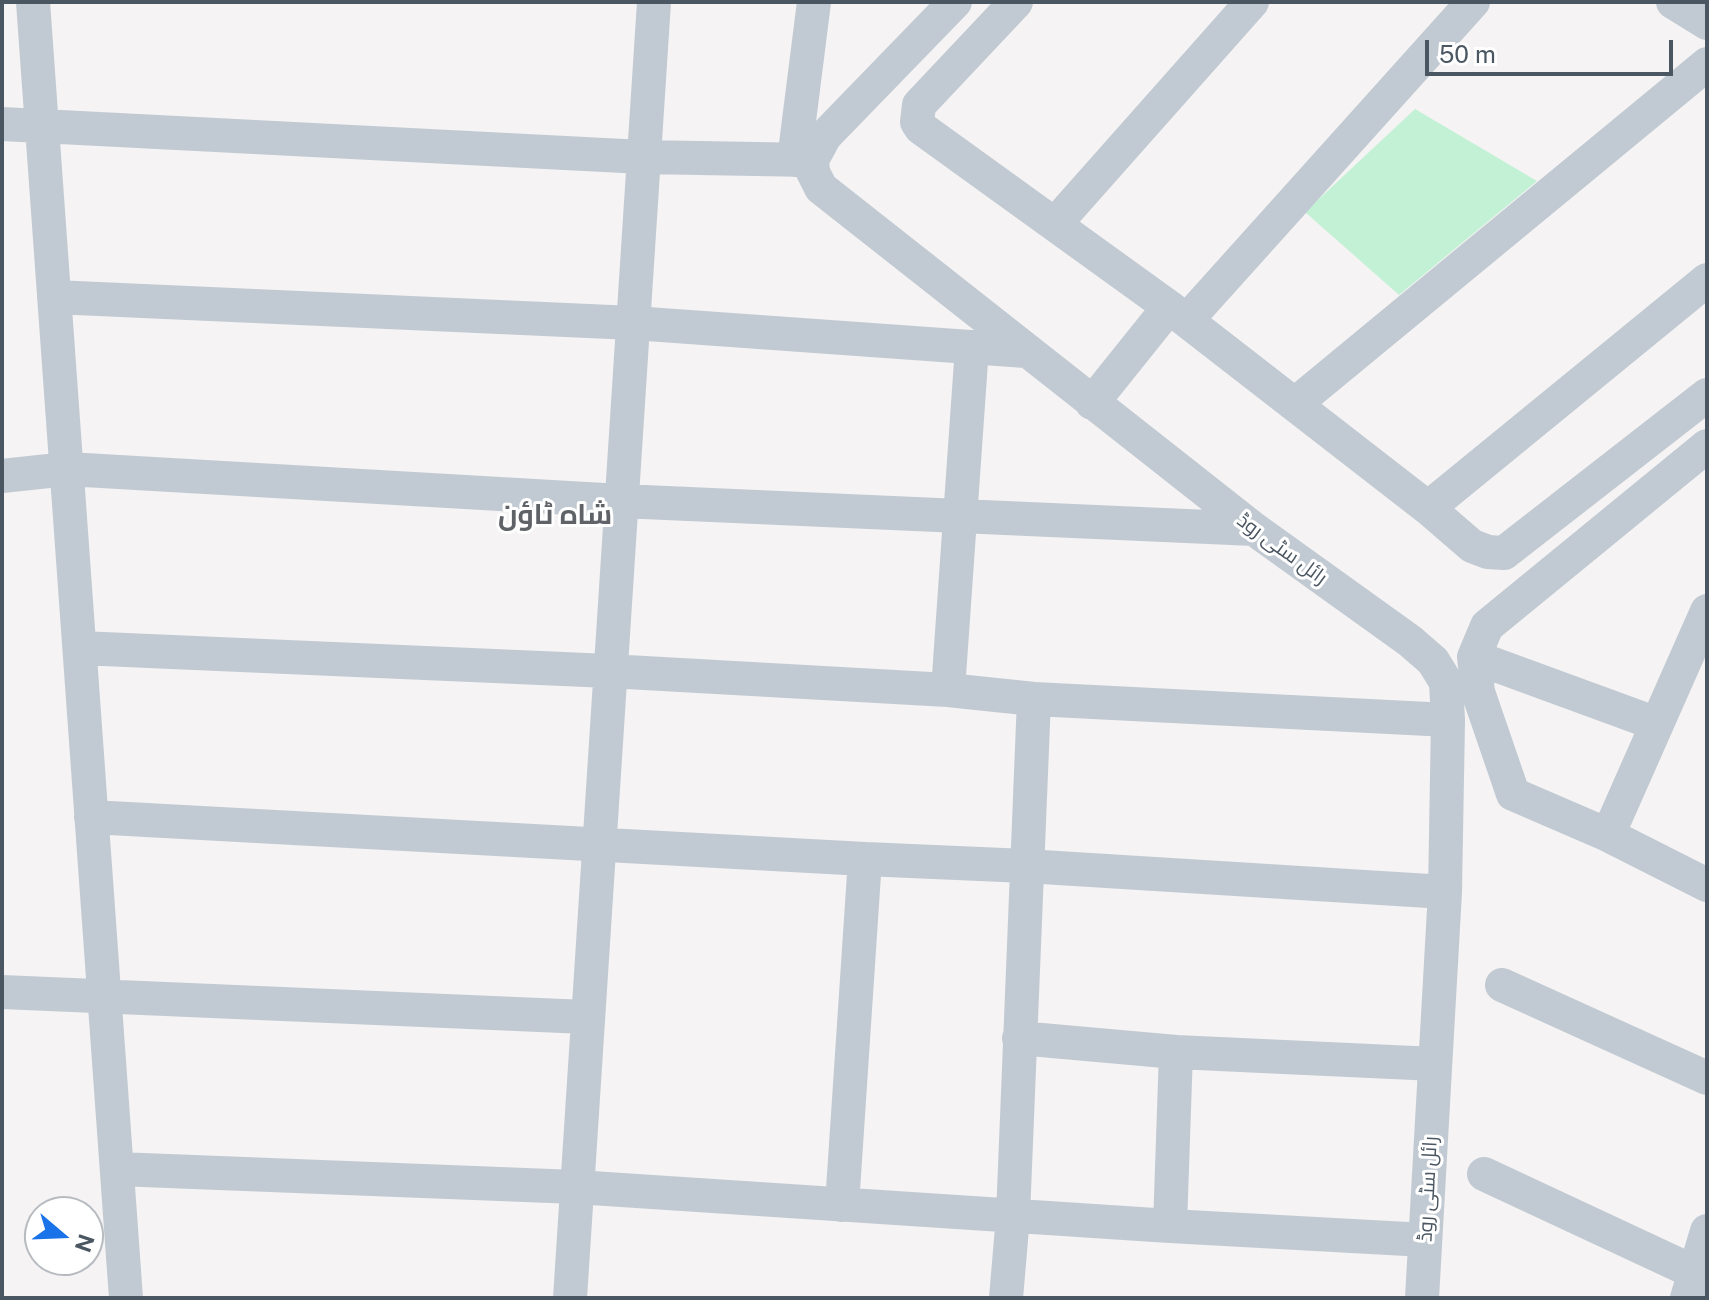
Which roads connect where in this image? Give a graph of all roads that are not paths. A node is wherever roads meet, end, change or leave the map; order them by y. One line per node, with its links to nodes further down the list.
1 (33, 2): 12 (street)
2 (654, 2): 13 (street)
3 (814, 2): 14 (street)
4 (955, 2): 14 (street)
5 (1016, 2): 15 (street)
6 (1252, 2): 15 (street)
7 (1473, 2): 18 (street)
8 (1673, 2): 9 (street)
9 (1707, 23)
10 (1707, 64): 24 (street)
11 (2, 124): 12 (street)
12 (42, 126): 13 (street); 17 (street)
13 (643, 157): 14 (street); 19 (street)
14 (803, 160): 21 (street, رائل سٹی روڈ)
15 (1056, 223): 18 (street)
16 (1707, 280): 29 (street)
17 (54, 297): 19 (street); 26 (street)
18 (1178, 314): 23 (street); 24 (street)
19 (633, 323): 20 (street); 28 (street)
20 (972, 347): 21 (street); 30 (street)
21 (1026, 351): 23 (street, رائل سٹی روڈ)
22 (1707, 395): 29 (street)
23 (1092, 403): 31 (street, رائل سٹی روڈ)
24 (1295, 404): 29 (street)
25 (1707, 446): 34 (street)
26 (67, 469): 27 (street); 28 (street); 33 (street)
27 (2, 476)
28 (621, 501): 30 (street); 35 (street)
29 (1428, 508)
30 (960, 516): 31 (street); 36 (street)
31 (1254, 529): 38 (street, رائل سٹی روڈ)
32 (1707, 611): 39 (street)
33 (80, 648): 35 (street); 40 (street)
34 (1474, 657): 39 (street); 41 (street)
35 (609, 671): 36 (street); 42 (street)
36 (948, 690): 37 (street)
37 (1034, 699): 38 (street); 44 (street)
38 (1448, 720): 46 (street, رائل سٹی روڈ)
39 (1657, 724): 41 (street)
40 (91, 817): 42 (street); 49 (street)
41 (1608, 835): 45 (street)
42 (598, 844): 43 (street); 50 (street)
43 (865, 859): 44 (street); 58 (street)
44 (1026, 866): 46 (street); 51 (street)
45 (1707, 885)
46 (1445, 892): 53 (street, رائل سٹی روڈ)
47 (1502, 985): 54 (street)
48 (2, 992): 49 (street)
49 (105, 996): 50 (street); 55 (street)
50 (586, 1017): 57 (street)
51 (1019, 1038): 52 (street); 59 (street)
52 (1176, 1052): 53 (street); 60 (street)
53 (1435, 1064): 62 (street, رائل سٹی روڈ)
54 (1707, 1078)
55 (117, 1169): 57 (street); 64 (street)
56 (1484, 1174): 63 (street)
57 (576, 1187): 58 (street); 65 (street)
58 (842, 1205): 59 (street)
59 (1013, 1216): 60 (street); 66 (street)
60 (1170, 1226): 62 (street)
61 (1707, 1231): 63 (street)
62 (1425, 1240): 67 (street, رائل سٹی روڈ)
63 (1696, 1283)
64 (126, 1298)
65 (570, 1298)
66 (1006, 1298)
67 (1422, 1298)

